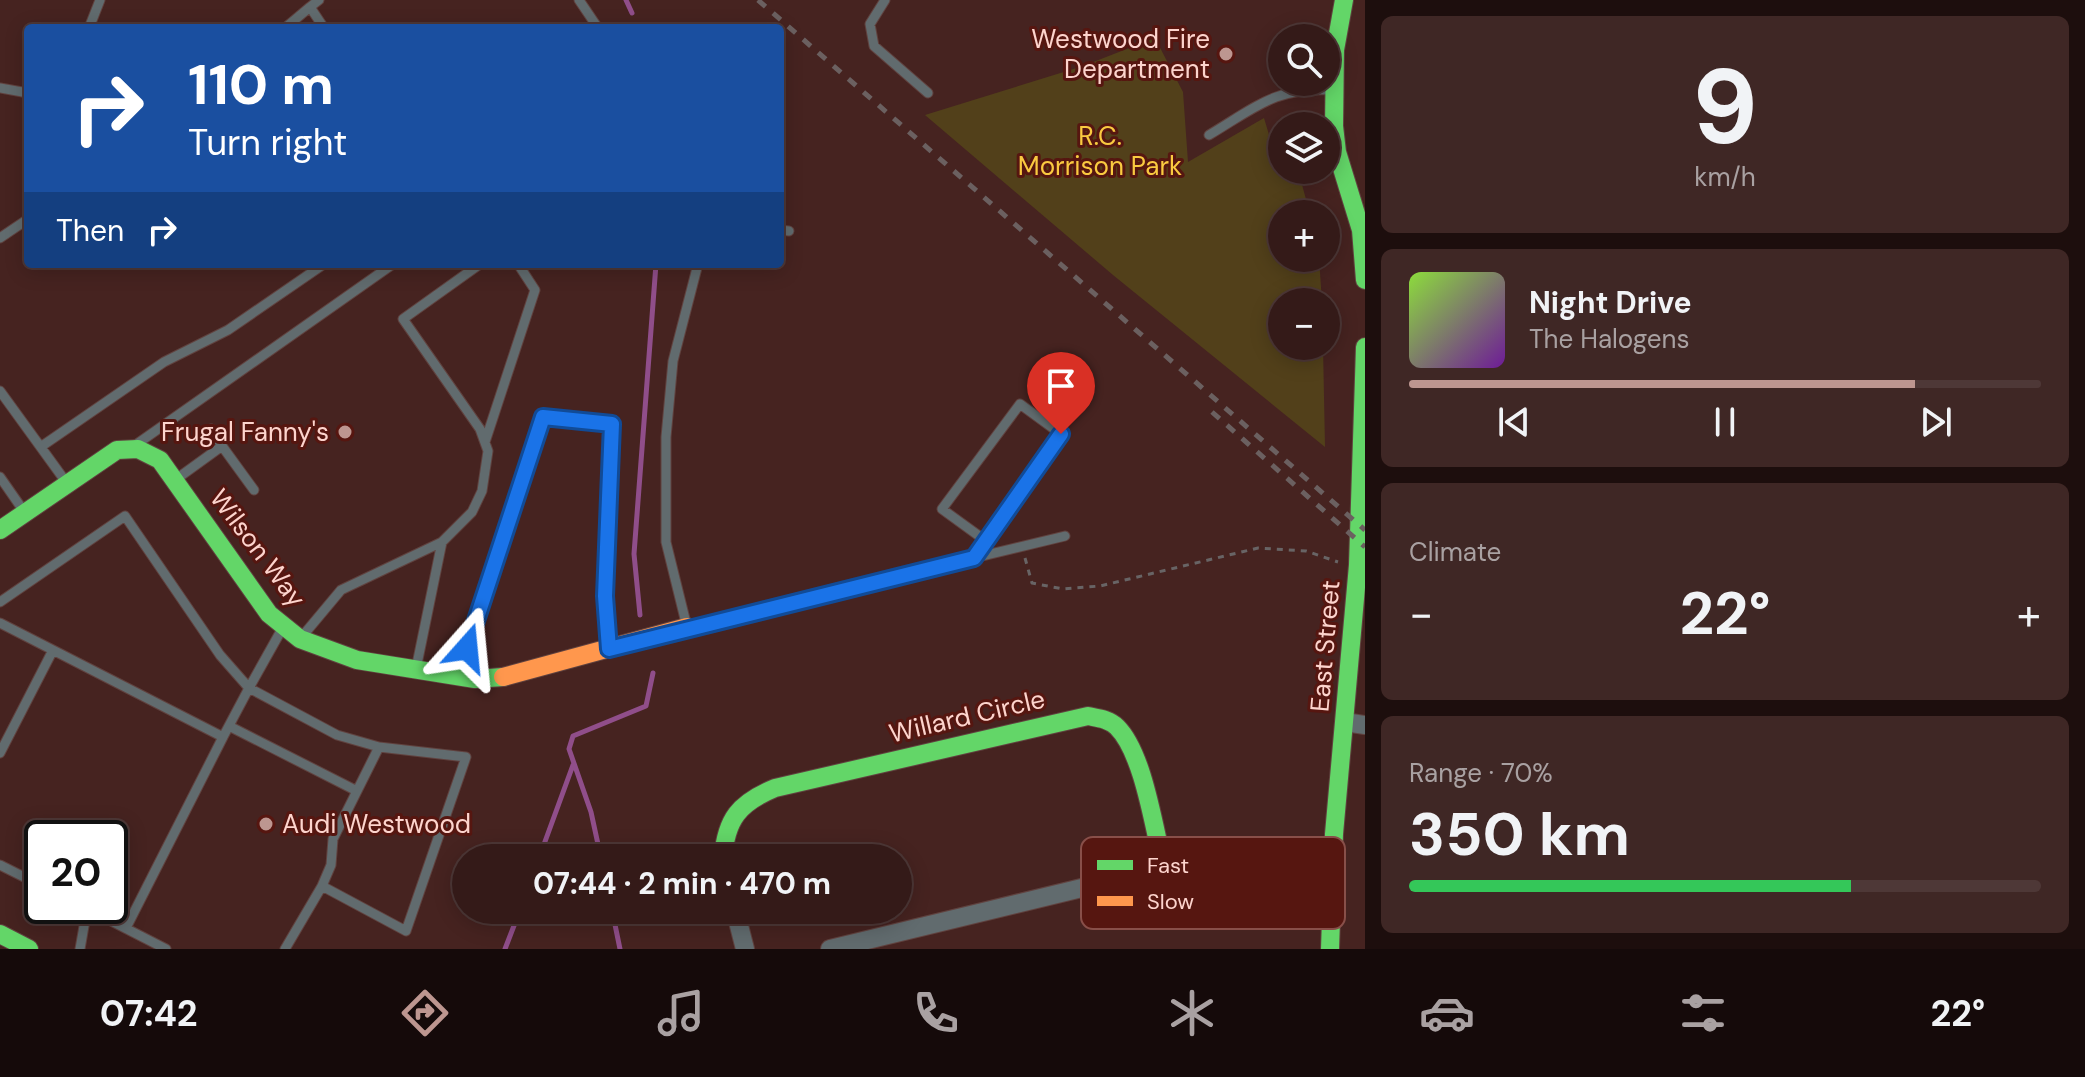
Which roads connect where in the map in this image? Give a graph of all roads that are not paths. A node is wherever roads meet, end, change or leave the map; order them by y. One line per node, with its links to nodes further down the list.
1 (100, 0): 8 (lane)
2 (319, 0): 6 (lane)
3 (579, 0): 11 (lane)
4 (885, 0): 15 (lane)
5 (1339, 2): 7 (street); 12 (street)
6 (310, 7): 9 (lane); 10 (lane)
7 (1364, 13)
8 (91, 24)
9 (290, 24)
10 (321, 24)
11 (595, 24)
12 (1337, 24)
13 (0, 88): 14 (lane)
14 (24, 92)
15 (928, 93)
16 (1273, 96): 18 (lane)
17 (1332, 96): 19 (street)
18 (1209, 135)
19 (1359, 196): 27 (street)
20 (24, 222): 21 (lane)
21 (0, 238)
22 (318, 268): 33 (lane)
23 (387, 268): 35 (lane)
24 (474, 268): 32 (lane)
25 (521, 268): 32 (lane)
26 (697, 268): 49 (lane)
27 (1365, 280)
28 (1365, 347): 29 (street, East Street)
29 (1365, 356): 56 (street, East Street)
30 (0, 391): 33 (lane)
31 (211, 429): 34 (lane)
32 (485, 442): 44 (lane)
33 (42, 446): 38 (lane)
34 (222, 446): 37 (lane); 39 (lane)
35 (130, 448): 37 (street, Wilson Way); 38 (street)
36 (0, 477): 40 (lane)
37 (175, 480): 48 (street, Wilson Way)
38 (67, 483): 40 (street)
39 (254, 490)
40 (25, 513): 41 (street)
41 (0, 530)
42 (1065, 536): 45 (lane)
43 (986, 541): 43 (lane); 45 (lane)
44 (442, 542): 50 (lane); 53 (lane)
45 (974, 558): 49 (lane)
46 (0, 602): 55 (lane)
47 (0, 623): 52 (lane)
48 (283, 627): 50 (street, Wilson Way); 55 (lane)
49 (687, 627): 51 (street, Wilson Way)
50 (300, 639): 53 (street, Wilson Way)
51 (609, 649): 54 (street, Wilson Way); 54 (lane)
52 (52, 652): 59 (lane); 61 (lane)
53 (416, 669): 54 (street, Wilson Way)
54 (457, 676)
55 (249, 688): 58 (lane); 60 (lane)
56 (1345, 722): 57 (street); 64 (street, East Street)
57 (1365, 725)
58 (229, 726): 59 (lane); 62 (lane)
59 (223, 737): 73 (lane)
60 (379, 747): 62 (lane); 68 (lane)
61 (0, 753)
62 (357, 791): 68 (lane)
63 (1155, 837): 65 (street, Willard Circle)
64 (1335, 837)
65 (726, 844)
66 (0, 865): 67 (lane)
67 (24, 877)
68 (322, 886): 79 (lane)
69 (1081, 888): 81 (street)
70 (82, 924): 77 (lane)
71 (118, 924): 73 (lane)
72 (739, 924): 80 (street)
73 (126, 928): 78 (lane)
74 (1330, 929): 82 (street, East Street)
75 (0, 934): 76 (street)
76 (29, 949)
77 (80, 949)
78 (166, 949)
79 (285, 949)
80 (745, 949)
81 (830, 949)
82 (1330, 949)

